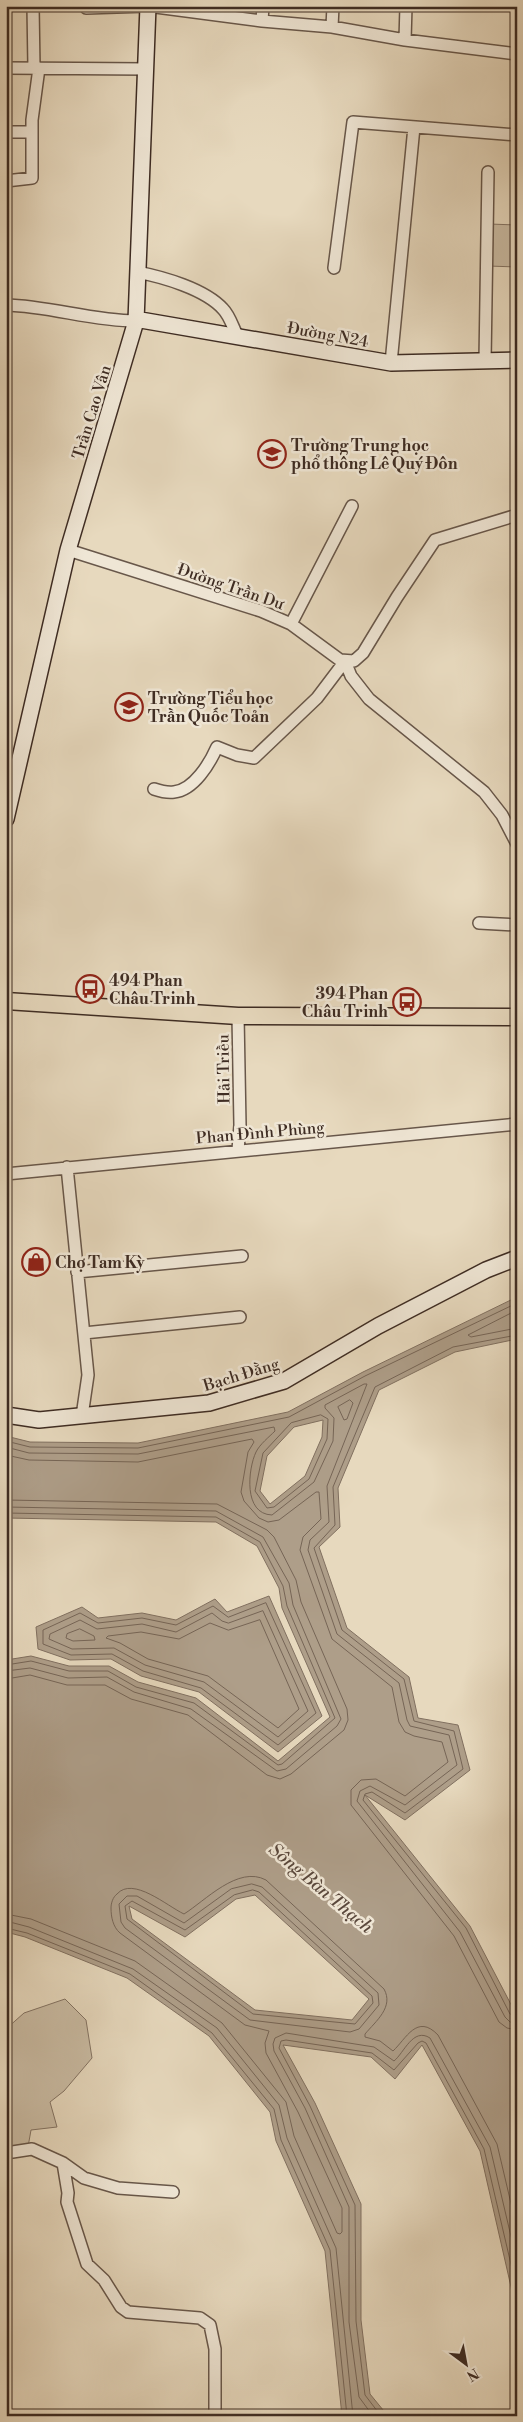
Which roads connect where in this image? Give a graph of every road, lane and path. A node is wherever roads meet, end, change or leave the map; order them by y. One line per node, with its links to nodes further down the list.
1 (33, 6): 12 (street)
2 (148, 6): 6 (street); 7 (street); 13 (street, Trần Cao Vân)
3 (264, 6): 7 (street)
4 (333, 6): 8 (street)
5 (406, 6): 9 (street)
6 (86, 8)
7 (262, 21): 8 (street)
8 (332, 27): 9 (street)
9 (405, 40): 10 (street)
10 (517, 54)
11 (6, 68): 12 (street)
12 (36, 68): 13 (street); 16 (street)
13 (146, 69): 21 (street, Trần Cao Vân)
14 (414, 127): 17 (street); 20 (street); 27 (street)
15 (6, 132): 16 (street)
16 (32, 132): 19 (street)
17 (517, 135)
18 (488, 172): 26 (street)
19 (6, 181)
20 (334, 268)
21 (137, 272): 23 (street, Trần Cao Vân); 24 (street)
22 (6, 305): 23 (street)
23 (136, 320): 24 (street, Đường N24); 30 (street, Trần Cao Vân)
24 (238, 337): 27 (street, Đường N24)
25 (517, 360): 26 (street, Đường N24)
26 (485, 361): 27 (street, Đường N24)
27 (391, 363)
28 (352, 506): 31 (street)
29 (517, 515): 32 (street)
30 (68, 550): 31 (street, Đường Trần Dư); 34 (street, Trần Cao Vân)
31 (291, 624): 32 (street, Đường Trần Dư)
32 (345, 661): 33 (street); 35 (street)
33 (154, 789)
34 (6, 819)
35 (517, 844)
36 (479, 923): 37 (street)
37 (517, 924)
38 (6, 1000): 39 (main road)
39 (238, 1016): 40 (main road); 42 (street, Hải Triều)
40 (517, 1017)
41 (517, 1124): 42 (street, Phan Đình Phùng)
42 (238, 1150): 43 (street, Phan Đình Phùng)
43 (67, 1167): 44 (street, Phan Đình Phùng); 47 (street)
44 (6, 1174)
45 (242, 1256): 47 (street)
46 (517, 1258): 51 (street, Bạch Đằng)
47 (78, 1272): 49 (street)
48 (240, 1317): 49 (street)
49 (84, 1333): 51 (street)
50 (6, 1414): 51 (street, Bạch Đằng)
51 (82, 1416)
52 (6, 2153): 53 (street)
53 (63, 2163): 54 (street); 55 (street)
54 (173, 2192)
55 (215, 2416)

